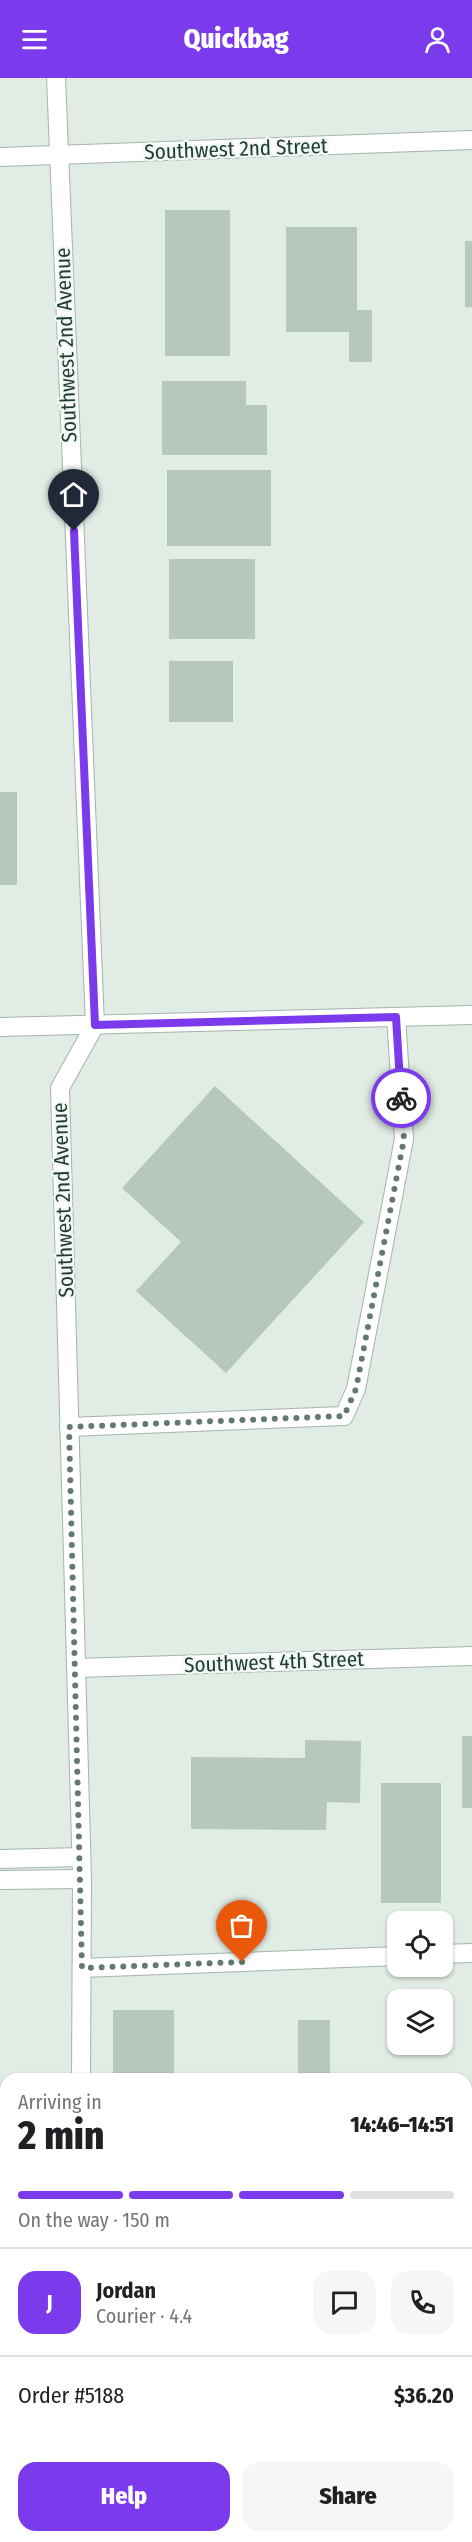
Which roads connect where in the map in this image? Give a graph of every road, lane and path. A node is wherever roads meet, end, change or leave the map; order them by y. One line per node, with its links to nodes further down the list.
1 (56, 78): 3 (street, Southwest 2nd Avenue)
2 (472, 140): 3 (street, Southwest 2nd Street)
3 (58, 155): 4 (street, Southwest 2nd Street); 7 (street, Southwest 2nd Avenue)
4 (0, 157)
5 (472, 1015): 6 (street)
6 (396, 1017): 7 (street); 9 (street)
7 (95, 1025): 8 (street); 9 (street, Southwest 2nd Avenue)
8 (0, 1027)
9 (69, 1427): 11 (street, Southwest 2nd Avenue)
10 (472, 1656): 11 (street, Southwest 4th Street)
11 (76, 1668): 12 (street, Southwest 2nd Avenue)
12 (81, 1857): 13 (street); 14 (street, Southwest 2nd Avenue)
13 (0, 1858)
14 (82, 1879): 15 (street); 19 (street, Southwest 2nd Avenue)
15 (0, 1880)
16 (472, 1953): 17 (street)
17 (453, 1954)
18 (387, 1956): 19 (street)
19 (82, 1968): 20 (street, Southwest 2nd Avenue)
20 (81, 2073)

